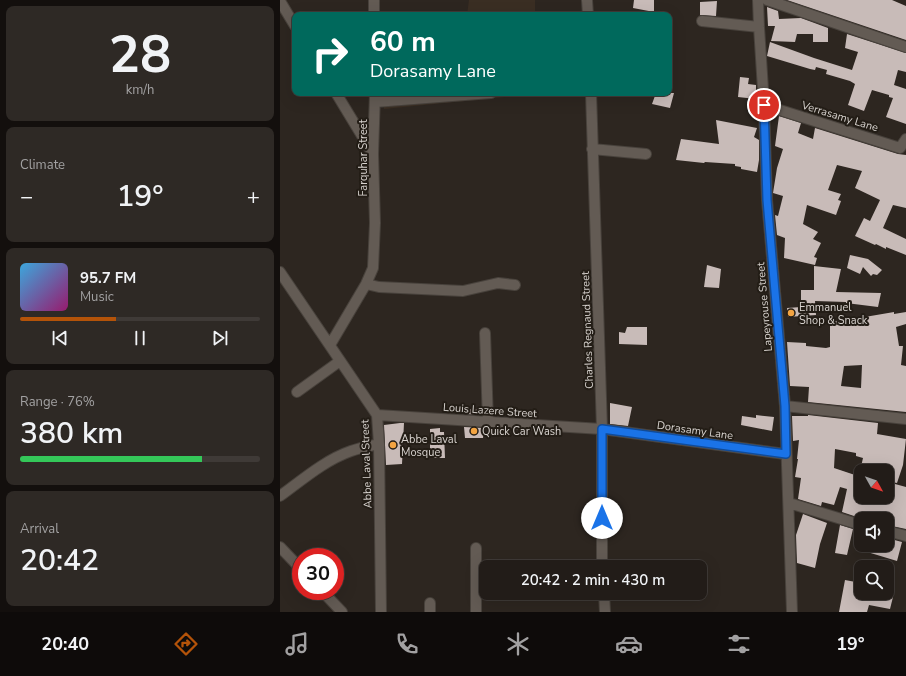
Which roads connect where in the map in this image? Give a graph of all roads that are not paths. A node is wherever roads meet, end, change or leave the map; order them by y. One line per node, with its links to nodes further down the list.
1 (374, 0): 6 (street)
2 (588, 0): 7 (street)
3 (758, 0): 10 (street, Lapeyrouse Street)
4 (767, 0): 11 (street)
5 (280, 1): 8 (street)
6 (374, 12)
7 (588, 12)
8 (292, 21)
9 (702, 22): 10 (street)
10 (758, 27): 16 (street, Lapeyrouse Street)
11 (906, 47)
12 (338, 96): 19 (street)
13 (421, 96): 15 (street)
14 (591, 96): 18 (street, Charles Regnaud Street)
15 (375, 98): 19 (street, Farquhar Street)
16 (764, 105): 17 (street, Verrasamy Lane); 28 (street, Lapeyrouse Street)
17 (906, 139)
18 (592, 149): 20 (street); 32 (street, Charles Regnaud Street)
19 (373, 154): 22 (street, Farquhar Street)
20 (646, 154)
21 (280, 272): 25 (street, Abbe Laval Street)
22 (366, 284): 23 (street); 25 (street, Farquhar Street)
23 (515, 285)
24 (485, 333): 31 (street)
25 (330, 345): 26 (street, Abbe Laval Street)
26 (340, 361): 27 (street); 29 (street, Abbe Laval Street)
27 (297, 392)
28 (785, 406): 30 (street); 34 (street, Lapeyrouse Street)
29 (376, 415): 31 (street, Louis Lazere Street); 33 (street, Abbe Laval Street)
30 (906, 419)
31 (488, 422): 32 (street, Louis Lazere Street)
32 (602, 429): 34 (street, Dorasamy Lane); 43 (street, Charles Regnaud Street)
33 (379, 444): 35 (street); 47 (street, Abbe Laval Street)
34 (786, 454): 36 (street, Lapeyrouse Street)
35 (280, 496)
36 (789, 503): 37 (street); 50 (street, Lapeyrouse Street)
37 (854, 523)
38 (894, 533): 39 (street)
39 (906, 536)
40 (280, 547): 42 (street)
41 (476, 548): 48 (street)
42 (292, 560)
43 (602, 560)
44 (331, 600): 46 (street)
45 (604, 600): 49 (street)
46 (342, 612)
47 (381, 612)
48 (476, 612)
49 (605, 612)
50 (792, 612)

